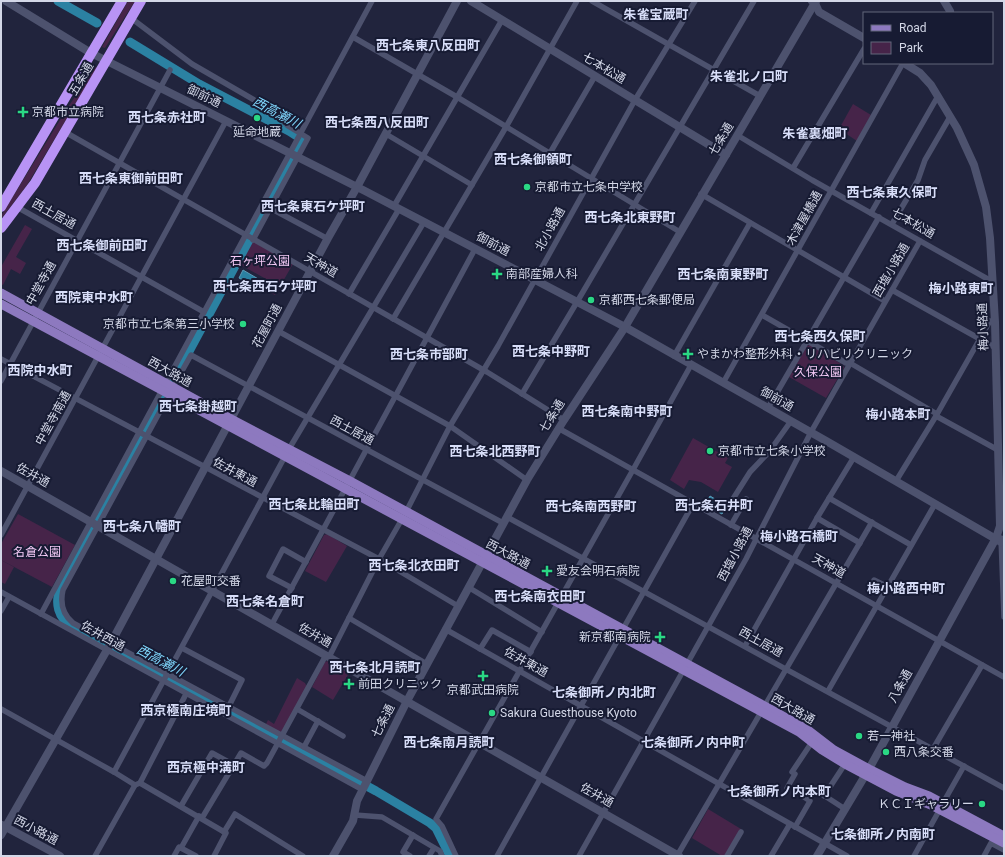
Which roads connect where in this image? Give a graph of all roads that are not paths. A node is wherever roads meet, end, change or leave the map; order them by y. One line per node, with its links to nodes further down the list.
1 (6, 1): 21 (street, 御前通)
2 (122, 1): 21 (highway, 五条通)
3 (141, 1): 14 (highway, 五条通)
4 (372, 1): 16 (street)
5 (457, 1): 27 (street, 花屋町通)
6 (471, 1): 15 (street, 七本松通)
7 (577, 1): 19 (street)
8 (592, 1): 18 (street)
9 (695, 1): 18 (street, 北小路通)
10 (754, 1): 26 (street)
11 (944, 1): 13 (street)
12 (814, 2): 17 (street); 30 (street, 七条通)
13 (950, 10)
14 (131, 18): 22 (highway, 五条通); 41 (street)
15 (502, 20): 19 (street, 七本松通); 32 (street)
16 (353, 37): 27 (street); 41 (street)
17 (863, 37)
18 (668, 45): 26 (street); 33 (street, 北小路通)
19 (550, 49): 28 (street, 七本松通); 36 (street)
20 (863, 51): 47 (street)
21 (91, 53): 22 (street, 御前通); 54 (highway, 五条通)
22 (106, 61): 29 (street, 御前通); 38 (highway, 五条通)
23 (903, 64): 51 (street, 木津屋橋通)
24 (906, 64): 31 (street, 梅小路通)
25 (170, 70): 29 (street, 中堂寺通)
26 (713, 71): 30 (street); 37 (street)
27 (417, 74): 32 (street); 39 (street, 花屋町通)
28 (595, 76): 33 (street, 七本松通); 42 (street)
29 (160, 88): 35 (street, 御前通); 46 (street, 中堂寺通)
30 (760, 96): 40 (street, 七条通)
31 (938, 96): 34 (street, 梅小路通); 59 (street)
32 (457, 97): 36 (street); 45 (street)
33 (635, 100): 37 (street, 七本松通); 48 (street, 北小路通)
34 (950, 117): 63 (street); 77 (street, 梅小路通)
35 (226, 121): 44 (street, 御前通); 53 (street, 中堂寺南通)
36 (506, 127): 42 (street); 49 (street)
37 (680, 127): 43 (street, 七本松通); 55 (street)
38 (65, 132): 46 (street, 天神道); 56 (highway, 五条通)
39 (386, 134): 45 (street); 50 (street, 花屋町通)
40 (737, 135): 43 (street, 七条通); 47 (street, 七本松通)
41 (300, 136): 44 (street); 44 (street)
42 (550, 153): 48 (street)
43 (726, 154): 52 (street, 七条通)
44 (294, 155): 50 (street, 御前通); 57 (street); 67 (street)
45 (424, 156): 49 (street); 58 (street)
46 (119, 162): 53 (street, 天神道); 69 (street, 中堂寺通)
47 (793, 168): 51 (street, 七本松通)
48 (591, 179): 55 (street); 76 (street, 北小路通)
49 (472, 185): 65 (street)
50 (357, 187): 58 (street, 御前通); 68 (street, 花屋町通)
51 (832, 190): 59 (street, 七本松通); 72 (street, 木津屋橋通)
52 (702, 194): 62 (street); 66 (street, 七条通)
53 (183, 199): 67 (street, 天神道); 74 (street, 中堂寺南通)
54 (3, 201)
55 (634, 204): 66 (street); 81 (street)
56 (18, 206): 64 (highway, 五条通); 69 (street, 西土居通)
57 (270, 208): 67 (street); 68 (street)
58 (397, 208): 61 (street, 御前通); 80 (street)
59 (871, 213): 60 (street, 七本松通)
60 (879, 217): 63 (street, 七本松通); 75 (street)
61 (424, 222): 65 (street, 御前通); 84 (street)
62 (750, 223): 72 (street); 97 (street)
63 (892, 224): 70 (street, 七本松通)
64 (1, 228)
65 (444, 232): 71 (street, 御前通); 88 (street)
66 (680, 232): 90 (street, 七条通)
67 (249, 237): 73 (street, 天神道); 85 (street)
68 (328, 239): 73 (street, 花屋町通)
69 (77, 240): 74 (street, 西土居通); 87 (street, 中堂寺通)
70 (920, 241): 77 (street, 七本松通); 78 (street, 西塩小路通)
71 (475, 249): 76 (street, 御前通); 92 (street)
72 (798, 251): 75 (street); 86 (street, 木津屋橋通)
73 (310, 271): 80 (street, 天神道); 91 (street, 花屋町通)
74 (141, 277): 85 (street, 西土居通); 96 (street, 中堂寺南通)
75 (844, 278): 82 (street); 94 (street)
76 (535, 280): 81 (street, 御前通); 103 (street, 北小路通)
77 (993, 282): 89 (street, 梅小路通)
78 (892, 290): 82 (street, 西塩小路通); 93 (street)
79 (1, 293): 87 (main road, 西大路通)
80 (349, 294): 84 (street, 天神道)
81 (577, 302): 90 (street, 御前通); 108 (street)
82 (885, 302): 100 (street, 西塩小路通)
83 (1, 304): 87 (main road, 西大路通)
84 (373, 308): 88 (street, 天神道); 101 (street)
85 (204, 312): 107 (street)
86 (762, 315): 94 (street); 105 (street, 木津屋橋通)
87 (35, 317): 96 (main road, 西大路通); 99 (street, 中堂寺通)
88 (393, 319): 92 (street, 天神道)
89 (995, 322): 93 (street); 95 (street, 梅小路通)
90 (625, 327): 97 (street, 御前通); 114 (street, 七条通)
91 (278, 331): 101 (street); 106 (street, 花屋町通)
92 (427, 339): 103 (street, 天神道); 109 (street)
93 (980, 340): 95 (street); 112 (street)
94 (807, 341): 100 (street); 111 (street)
95 (996, 348): 123 (street, 梅小路通)
96 (101, 352): 107 (main road, 西大路通); 110 (street, 中堂寺南通)
97 (674, 356): 102 (street, 御前通)
98 (1, 359): 99 (street, 佐井東通)
99 (10, 364): 104 (street, 中堂寺通); 110 (street, 佐井東通)
100 (850, 364): 112 (street); 120 (street, 西塩小路通)
101 (338, 365): 109 (street); 113 (street)
102 (691, 365): 105 (street, 御前通); 127 (street)
103 (483, 370): 108 (street, 天神道); 117 (street, 北小路通)
104 (1, 381)
105 (723, 383): 111 (street, 御前通)
106 (248, 386): 107 (street, 西土居通); 113 (street, 西土居通); 116 (street, 花屋町通)
107 (168, 388): 116 (main road, 西大路通); 119 (street); 121 (street)
108 (522, 394): 114 (street, 天神道)
109 (396, 397): 117 (street); 122 (street)
110 (76, 399): 119 (street, 佐井東通); 133 (street, 中堂寺南通)
111 (768, 408): 115 (street, 御前通)
112 (937, 415): 123 (street); 131 (street)
113 (307, 418): 122 (street, 西土居通); 124 (street)
114 (564, 420): 118 (street, 七条通)
115 (791, 421): 120 (street, 御前通); 137 (street)
116 (229, 422): 124 (main road, 西大路通); 126 (street, 花屋町通)
117 (450, 426): 129 (street, 北小路通); 130 (street)
118 (558, 428): 127 (street, 天神道); 130 (street, 七条通)
119 (140, 432): 121 (street, 佐井東通); 144 (street)
120 (811, 432): 125 (street, 御前通); 149 (street, 西塩小路通)
121 (147, 436): 126 (street, 佐井東通); 144 (street)
122 (367, 450): 129 (street, 西土居通); 132 (street)
123 (998, 450): 146 (street, 梅小路通)
124 (287, 453): 132 (main road, 西大路通); 135 (street)
125 (854, 457): 131 (street, 御前通); 134 (street)
126 (205, 468): 135 (street, 佐井東通); 153 (street, 花屋町通)
127 (633, 470): 138 (street, 天神道); 156 (street)
128 (1, 471): 133 (street, 佐井通)
129 (422, 480): 140 (street, 北小路通); 142 (street, 西土居通)
130 (527, 480): 142 (street, 七条通)
131 (896, 481): 139 (street, 御前通)
132 (348, 485): 140 (main road, 西大路通); 147 (street)
133 (28, 486): 144 (street, 佐井通); 148 (street, 中堂寺南通)
134 (829, 498): 141 (street); 143 (street)
135 (263, 499): 147 (street, 佐井東通); 164 (street)
136 (746, 499): 145 (street)
137 (731, 502)
138 (693, 504): 145 (street, 天神道); 166 (street)
139 (935, 504): 150 (street, 御前通); 152 (street)
140 (404, 516): 154 (street, 北小路通); 155 (main road, 西大路通)
141 (817, 518): 151 (street); 157 (street)
142 (505, 520): 155 (street, 七条通); 156 (street, 西土居通)
143 (872, 522): 151 (street); 152 (street)
144 (95, 524): 153 (street, 佐井通); 172 (street); 182 (street)
145 (732, 525): 149 (street, 天神道)
146 (1000, 526): 150 (street, 八条通)
147 (323, 531): 154 (street, 佐井東通); 158 (street)
148 (1, 535)
149 (757, 538): 157 (street, 天神道); 176 (street, 西塩小路通)
150 (1000, 541): 173 (street); 180 (street, 八条通)
151 (860, 543): 160 (street)
152 (911, 545): 162 (street)
153 (156, 559): 164 (street, 佐井通); 182 (street, 花屋町通)
154 (379, 559): 169 (street, 佐井東通); 174 (street, 北小路通)
155 (483, 559): 161 (street, 七条通); 168 (main road, 西大路通)
156 (583, 559): 166 (street, 西土居通); 168 (street)
157 (793, 559): 160 (street, 天神道); 181 (street)
158 (306, 562): 163 (street); 163 (street)
159 (874, 580): 162 (street)
160 (836, 583): 170 (street, 天神道); 190 (street)
161 (468, 587): 169 (street, 七条通); 178 (street)
162 (888, 587): 170 (street)
163 (292, 588): 175 (street)
164 (213, 591): 175 (street, 佐井通); 183 (street)
165 (1, 592): 167 (street, 佐井西通)
166 (644, 592): 176 (street, 西土居通); 179 (street)
167 (9, 597): 171 (street); 172 (street, 佐井西通)
168 (560, 600): 178 (street); 179 (main road, 西大路通)
169 (458, 606): 177 (street, 七条通)
170 (877, 606): 180 (street, 天神道); 195 (street)
171 (1, 611)
172 (41, 614): 182 (street, 佐井西通)
173 (1004, 617)
174 (349, 618): 186 (street, 北小路通); 187 (street)
175 (272, 624): 186 (street, 佐井通)
176 (708, 626): 181 (street, 西土居通); 189 (street, 西塩小路通)
177 (445, 629): 184 (street, 佐井東通); 187 (street, 七条通)
178 (542, 632): 185 (street)
179 (621, 633): 189 (main road, 西大路通); 199 (street)
180 (939, 640): 188 (street, 天神道); 204 (street, 八条通)
181 (745, 646): 190 (street, 西土居通)
182 (109, 647): 192 (street); 194 (street, 佐井西通); 207 (street, 花屋町通)
183 (182, 648): 192 (street); 198 (street)
184 (480, 649): 185 (street); 191 (street, 佐井東通)
185 (531, 652): 191 (street)
186 (328, 656): 197 (street, 佐井通); 201 (street, 北小路通)
187 (427, 664): 197 (street, 七条通)
188 (982, 664): 193 (street, 天神道); 213 (street)
189 (685, 667): 202 (main road, 西大路通); 209 (street, 西塩小路通)
190 (786, 669): 195 (street, 西土居通); 202 (street)
191 (520, 671): 199 (street, 佐井東通); 208 (street)
192 (167, 673): 194 (street); 198 (street)
193 (1004, 677)
194 (163, 681): 196 (street, 佐井西通); 217 (street)
195 (828, 691): 204 (street, 西土居通)
196 (186, 694): 211 (street, 佐井西通); 220 (street)
197 (407, 701): 208 (street, 佐井通); 222 (street, 七条通)
198 (229, 706): 205 (street)
199 (581, 706): 209 (street, 佐井東通); 219 (street)
200 (1, 709): 207 (street)
201 (297, 709): 203 (street); 205 (street, 北小路通)
202 (763, 709): 210 (main road, 西大路通); 218 (main road, 西大路通); 221 (street)
203 (318, 721): 206 (street); 212 (street)
204 (892, 726): 213 (street, 西土居通); 218 (street, 八条通)
205 (283, 735): 211 (street, 北小路通); 212 (street)
206 (343, 736)
207 (56, 740): 217 (street); 234 (street, 花屋町通)
208 (479, 742): 219 (street, 佐井通); 256 (street)
209 (644, 742): 221 (street, 佐井東通); 231 (street, 西塩小路通)
210 (812, 742): 214 (main road, 西大路通); 224 (street)
211 (278, 744): 215 (street, 北小路通); 222 (street, 佐井西通)
212 (304, 747): 222 (street)
213 (933, 749): 216 (street, 西土居通)
214 (845, 764): 218 (main road, 西大路通); 226 (street)
215 (234, 765): 228 (street); 233 (street)
216 (964, 766): 225 (street, 西土居通); 229 (street)
217 (114, 772): 220 (street)
218 (867, 772): 229 (main road, 西大路通); 230 (street, 八条通)
219 (541, 777): 231 (street, 佐井通); 257 (street)
220 (137, 784): 228 (street); 247 (street)
221 (719, 784): 235 (street, 佐井東通); 259 (street)
222 (364, 786): 232 (street, 七条通)
223 (811, 787): 226 (street)
224 (787, 788)
225 (1004, 788)
226 (824, 796): 230 (street)
227 (804, 797): 235 (street)
228 (181, 806): 233 (street)
229 (942, 806): 240 (main road, 西大路通); 241 (main road, 西大路通); 264 (street)
230 (845, 809): 242 (street, 八条通)
231 (604, 812): 258 (street, 西塩小路通); 259 (street, 佐井通)
232 (354, 815): 239 (street); 252 (street, 七条通)
233 (200, 817): 236 (street); 243 (street)
234 (3, 826): 238 (street, 花屋町通); 246 (street, 西小路通)
235 (792, 826): 242 (street, 佐井東通); 261 (street)
236 (224, 832): 250 (street); 251 (street)
237 (741, 832): 260 (street)
238 (1, 835)
239 (413, 835): 244 (street); 253 (street)
240 (1004, 836)
241 (1004, 843)
242 (824, 844): 262 (street, 八条通); 263 (street, 佐井東通)
243 (181, 848): 248 (street); 249 (street)
244 (434, 848): 254 (street); 255 (street)
245 (1004, 850): 265 (street)
246 (60, 856)
247 (95, 856)
248 (174, 856)
249 (196, 856)
250 (214, 856)
251 (303, 856)
252 (333, 856)
253 (410, 856)
254 (429, 856)
255 (442, 856)
256 (456, 856)
257 (497, 856)
258 (579, 856)
259 (678, 856)
260 (727, 856)
261 (771, 856)
262 (817, 856)
263 (847, 856)
264 (914, 856)
265 (984, 856)

